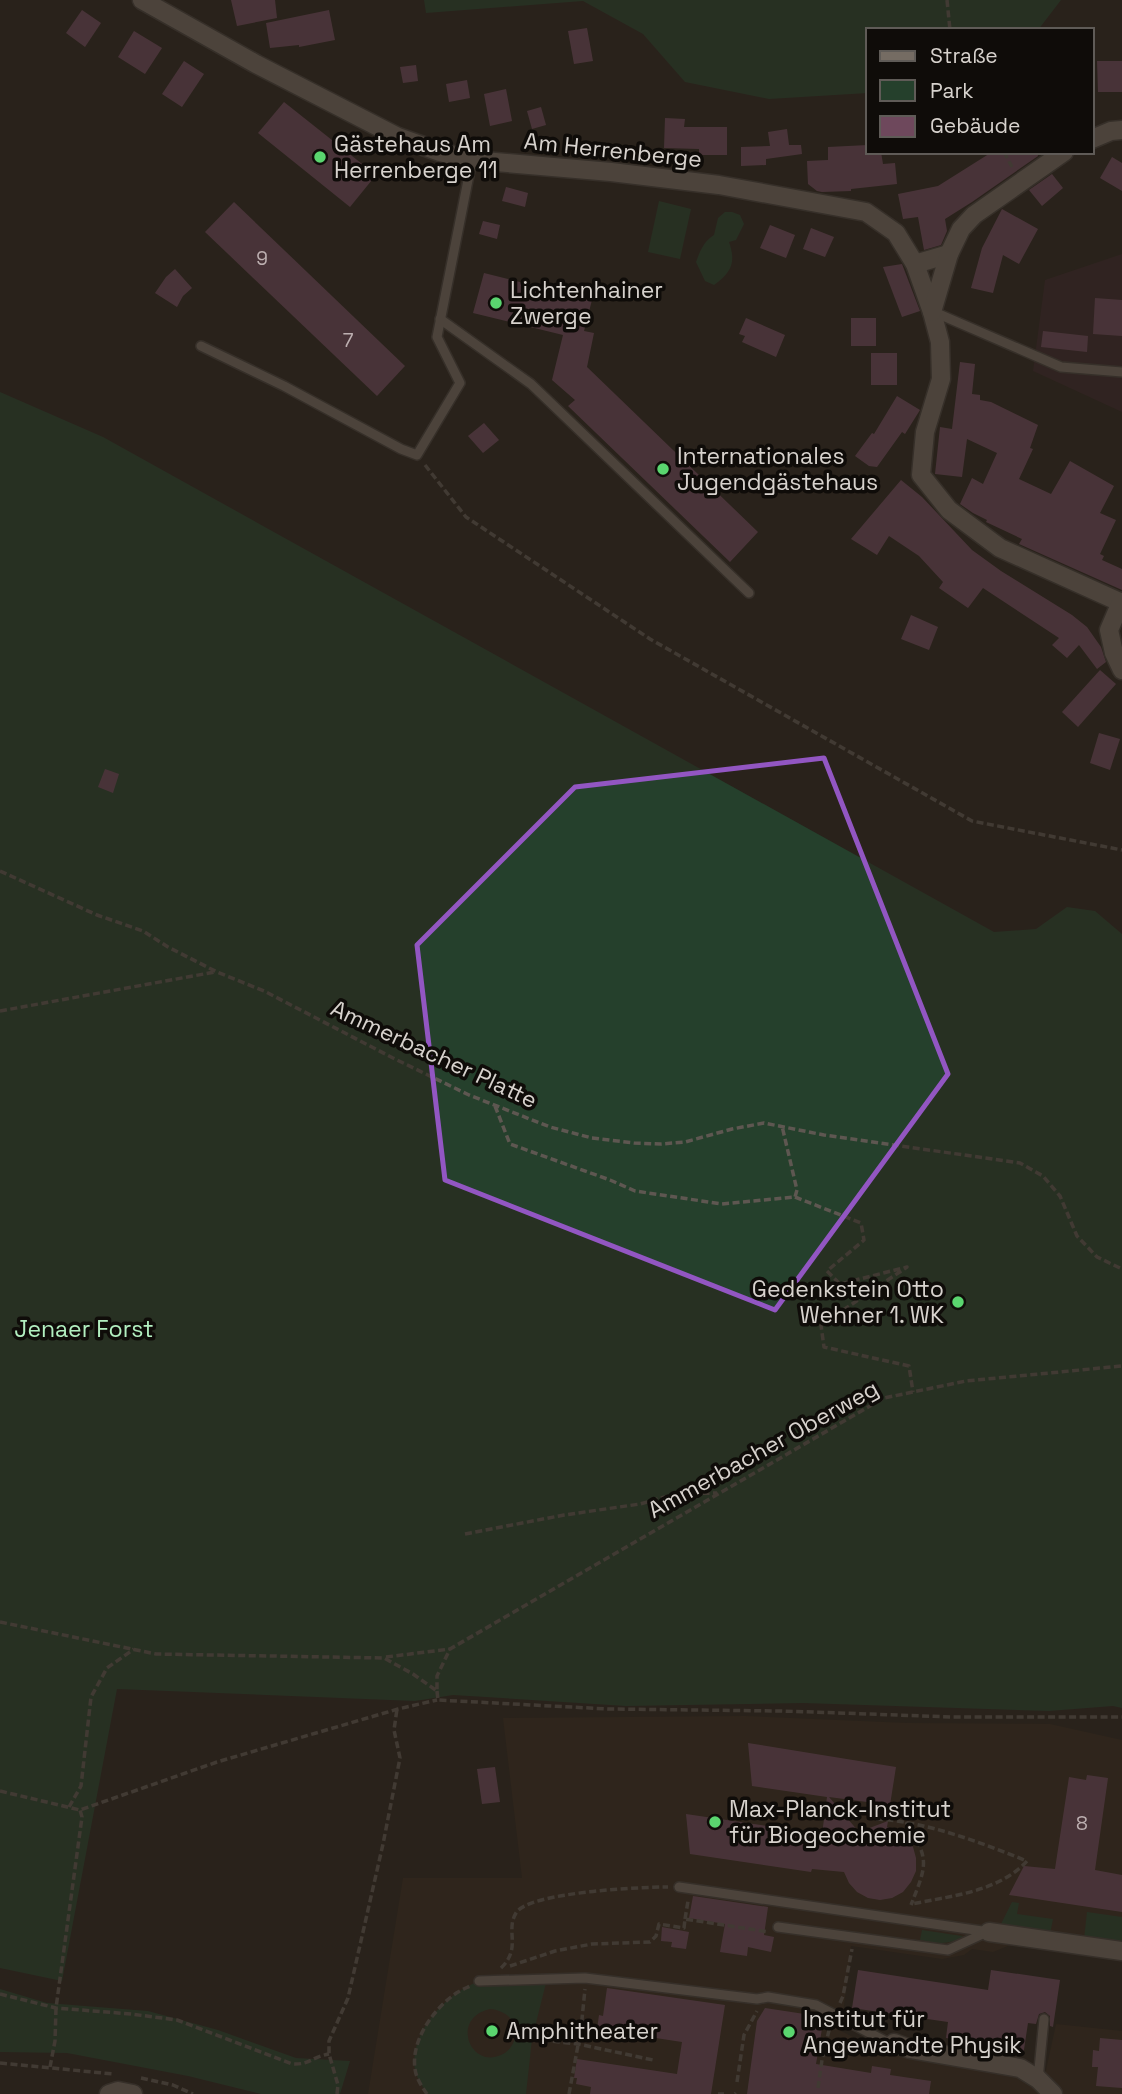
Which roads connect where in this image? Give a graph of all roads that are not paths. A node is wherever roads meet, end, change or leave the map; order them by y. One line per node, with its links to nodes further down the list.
1 (142, 0): 5 (street, Am Herrenberge)
2 (1118, 128): 3 (street)
3 (1094, 138)
4 (1061, 154): 6 (street)
5 (472, 160): 7 (street, Am Herrenberge); 9 (lane)
6 (949, 254): 7 (street); 8 (street)
7 (915, 264): 8 (street, Am Herrenberge)
8 (932, 312): 11 (lane); 13 (street, Am Herrenberge)
9 (440, 319): 10 (lane); 12 (lane)
10 (201, 346)
11 (1122, 372)
12 (750, 593)
13 (1121, 602): 14 (street)
14 (1122, 670)
15 (680, 1888): 17 (lane)
16 (778, 1927): 17 (lane)
17 (989, 1932): 18 (street)
18 (1122, 1951)
19 (479, 1981): 21 (lane)
20 (1044, 2019): 22 (lane)
21 (890, 2042): 22 (street)
22 (1038, 2079): 25 (street)
23 (109, 2094): 24 (street)
24 (132, 2094)
25 (1053, 2094)

